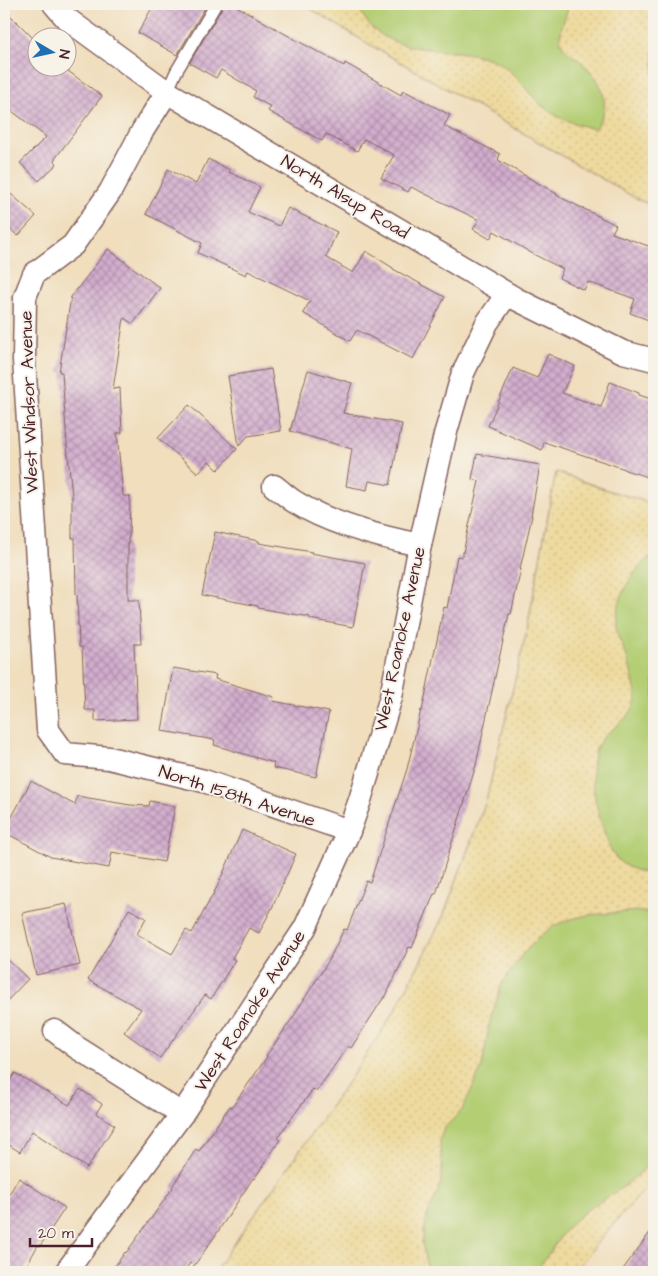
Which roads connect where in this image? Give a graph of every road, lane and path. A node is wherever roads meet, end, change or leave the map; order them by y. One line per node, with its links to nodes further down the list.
1 (54, 4): 3 (street, North Alsup Road)
2 (216, 4): 3 (lane)
3 (167, 92): 4 (street, North Alsup Road); 8 (street, West Windsor Avenue)
4 (508, 294): 5 (street, North Alsup Road); 7 (street, West Roanoke Avenue)
5 (654, 360)
6 (274, 486): 7 (street)
7 (420, 545): 9 (street, West Roanoke Avenue)
8 (65, 754): 9 (street, North 158th Avenue)
9 (349, 831): 11 (street, West Roanoke Avenue)
10 (55, 1031): 11 (street)
11 (182, 1114): 12 (street, West Roanoke Avenue)
12 (66, 1272)

